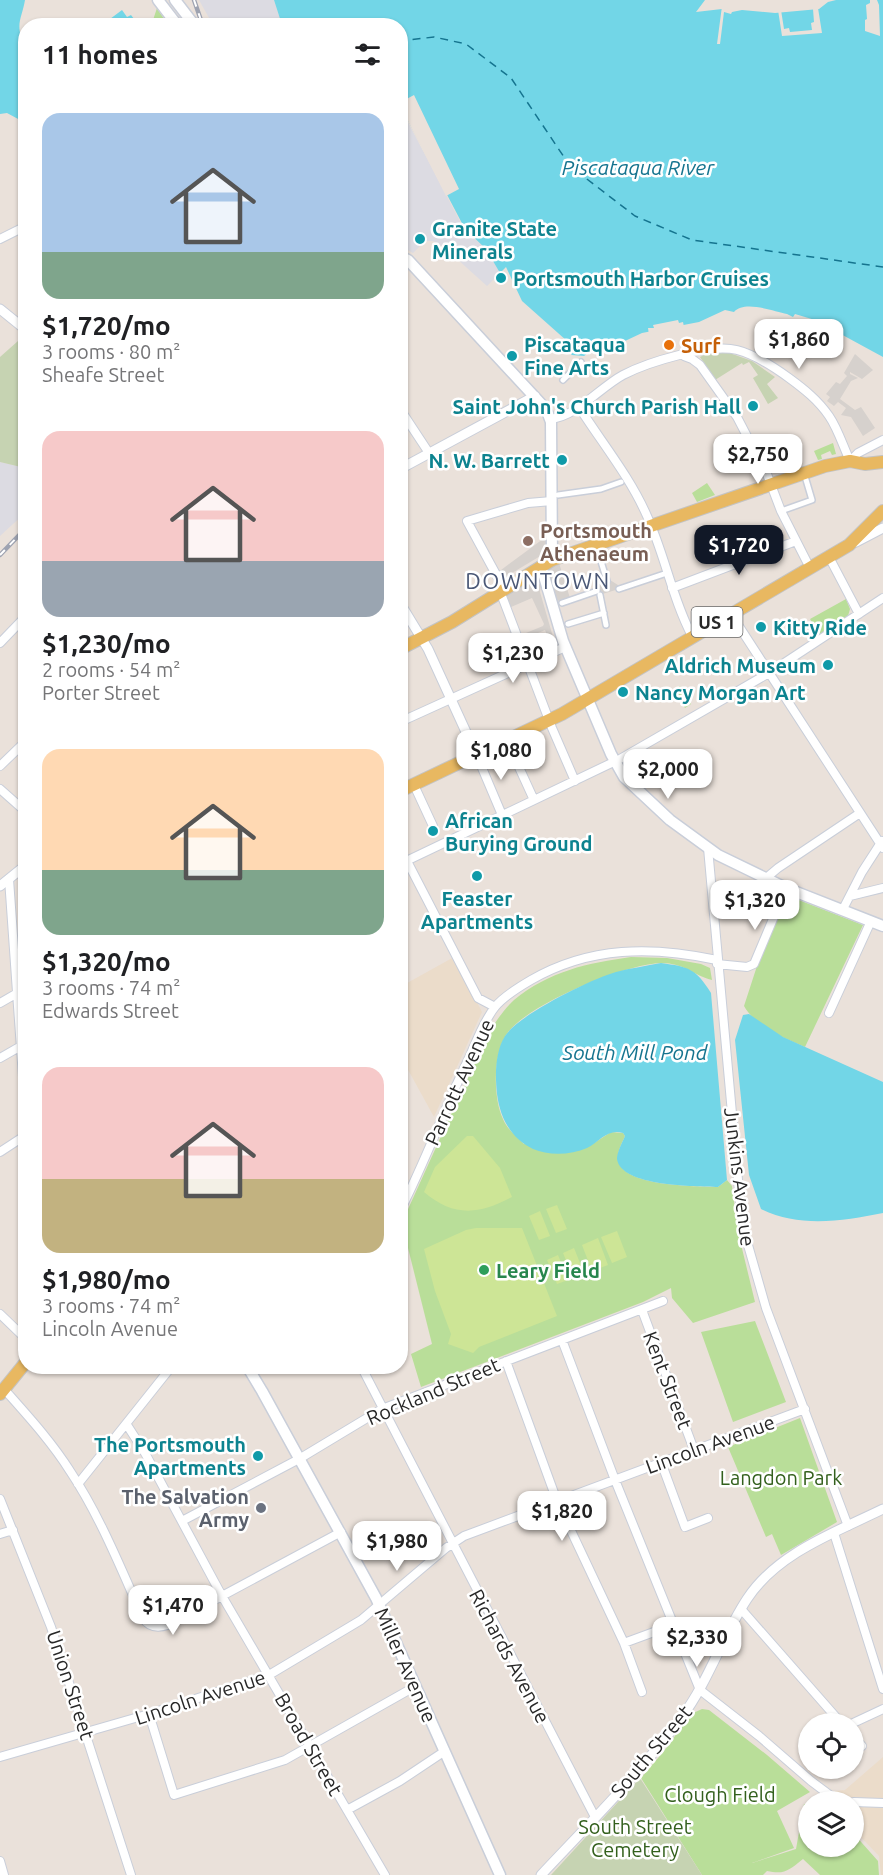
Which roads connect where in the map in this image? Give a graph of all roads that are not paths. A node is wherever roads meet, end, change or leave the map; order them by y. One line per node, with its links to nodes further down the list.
1 (158, 0): 3 (main road)
2 (175, 0): 4 (main road)
3 (172, 18)
4 (189, 18)
5 (18, 230): 6 (street)
6 (0, 239)
7 (408, 260): 13 (main road)
8 (0, 309): 9 (street)
9 (18, 324)
10 (677, 357): 14 (street); 19 (street); 24 (street)
11 (580, 362): 12 (street)
12 (563, 381)
13 (535, 396): 15 (main road); 18 (street)
14 (579, 407): 15 (street); 28 (street)
15 (550, 419): 25 (main road)
16 (408, 421): 18 (street)
17 (883, 440): 19 (street)
18 (429, 453): 21 (street)
19 (850, 461): 20 (main road); 22 (main road)
20 (883, 462)
21 (408, 465)
22 (804, 473): 24 (main road); 26 (street)
23 (621, 482): 25 (street)
24 (771, 485): 26 (street); 28 (main road)
25 (555, 498): 34 (main road); 41 (street)
26 (781, 511): 30 (street)
27 (883, 511): 32 (main road, US 1)
28 (651, 527): 31 (main road); 37 (street)
29 (883, 528): 32 (street)
30 (796, 541): 36 (street); 39 (street)
31 (596, 545): 34 (main road); 38 (street)
32 (849, 545): 33 (main road, US 1)
33 (829, 557): 36 (main road, US 1); 46 (street)
34 (552, 560): 35 (main road)
35 (541, 566): 41 (main road); 55 (main road)
36 (810, 568): 45 (main road, US 1)
37 (667, 573): 39 (street); 40 (street)
38 (607, 581)
39 (672, 588): 51 (street)
40 (619, 589)
41 (502, 590): 52 (main road); 56 (street)
42 (883, 598): 46 (street)
43 (562, 603): 44 (street)
44 (604, 613): 48 (street); 50 (street)
45 (731, 614): 51 (main road, US 1); 57 (street)
46 (860, 614): 57 (street)
47 (408, 616): 52 (street)
48 (568, 624)
49 (18, 625): 53 (street)
50 (606, 625)
51 (692, 636): 59 (main road, US 1)
52 (421, 638): 54 (main road); 58 (street)
53 (0, 644)
54 (408, 645)
55 (565, 647): 56 (street); 59 (main road)
56 (528, 664): 58 (street); 61 (street)
57 (770, 673): 65 (street); 73 (street)
58 (451, 698): 60 (street); 64 (street)
59 (586, 699): 61 (main road, US 1); 65 (main road)
60 (408, 718)
61 (549, 721): 62 (main road, US 1); 67 (street)
62 (507, 741): 64 (main road, US 1); 71 (street)
63 (18, 750): 66 (street)
64 (477, 756): 68 (main road, US 1); 74 (street)
65 (615, 762): 67 (street); 77 (main road)
66 (0, 766)
67 (575, 781): 71 (street)
68 (414, 785): 69 (main road, US 1); 75 (street)
69 (408, 788)
70 (0, 789): 72 (street)
71 (534, 800): 74 (street)
72 (18, 805)
73 (860, 813): 76 (street); 82 (street)
74 (502, 815): 78 (street)
75 (433, 825)
76 (882, 844): 86 (street)
77 (708, 848): 82 (main road); 90 (street, Junkins Avenue)
78 (408, 860)
79 (408, 869): 94 (street)
80 (18, 872): 81 (street)
81 (9, 879): 83 (street); 91 (street)
82 (765, 879): 84 (main road)
83 (0, 886)
84 (786, 888): 87 (main road); 90 (street, Parrott Avenue)
85 (883, 888): 86 (street)
86 (850, 896): 87 (street)
87 (843, 909): 88 (main road)
88 (871, 921): 89 (main road); 95 (street)
89 (883, 926)
90 (717, 962): 94 (street, Parrott Avenue); 113 (street, Junkins Avenue)
91 (17, 993): 92 (street); 93 (street)
92 (0, 1003)
93 (18, 1006)
94 (495, 1007): 100 (street, Parrott Avenue)
95 (829, 1013)
96 (18, 1048): 97 (street)
97 (0, 1058)
98 (18, 1140): 99 (street)
99 (0, 1152)
100 (408, 1193)
101 (663, 1301): 102 (street, Rockland Street)
102 (642, 1310): 105 (street, Rockland Street); 115 (street, Kent Street)
103 (0, 1314): 104 (street)
104 (18, 1332)
105 (562, 1340): 106 (street, Rockland Street); 118 (street)
106 (506, 1361): 112 (street, Rockland Street); 121 (street)
107 (18, 1372): 111 (main road)
108 (166, 1374): 114 (street)
109 (251, 1374): 116 (main road, Miller Avenue)
110 (365, 1374): 112 (street, Richards Avenue)
111 (2, 1391): 119 (street)
112 (382, 1409): 116 (street, Rockland Street); 130 (street, Richards Avenue)
113 (805, 1409): 115 (street, Lincoln Avenue); 125 (street, Junkins Avenue)
114 (127, 1425): 119 (street); 124 (street, Broad Street)
115 (694, 1450): 117 (street, Lincoln Avenue)
116 (299, 1459): 124 (street, Rockland Street); 127 (main road, Miller Avenue)
117 (661, 1462): 118 (street, Lincoln Avenue); 123 (street)
118 (615, 1480): 121 (street, Lincoln Avenue); 134 (street)
119 (78, 1484): 131 (street)
120 (0, 1499): 126 (street, Union Street)
121 (557, 1501): 130 (street, Lincoln Avenue); 135 (street)
122 (883, 1509): 125 (street, South Street)
123 (708, 1518)
124 (182, 1521): 131 (street, Broad Street)
125 (848, 1526): 128 (street, South Street)
126 (13, 1530): 129 (street); 145 (street, Union Street)
127 (341, 1532): 131 (street); 132 (main road, Miller Avenue)
128 (834, 1533): 133 (street, South Street); 138 (street)
129 (0, 1534)
130 (452, 1544): 132 (street, Lincoln Avenue); 153 (street, Richards Avenue)
131 (222, 1596): 136 (street, Broad Street)
132 (379, 1605): 136 (street, Lincoln Avenue); 137 (main road, Miller Avenue)
133 (741, 1609): 139 (street, South Street); 142 (street)
134 (673, 1625): 135 (street); 139 (street)
135 (624, 1643): 140 (street)
136 (269, 1675): 143 (street, Lincoln Avenue); 146 (street, Broad Street)
137 (416, 1686): 146 (street); 147 (main road, Miller Avenue)
138 (883, 1689)
139 (700, 1690): 149 (street); 153 (street, South Street)
140 (642, 1692)
141 (883, 1709): 144 (street)
142 (832, 1713)
143 (149, 1714): 145 (street, Lincoln Avenue); 146 (street)
144 (864, 1718)
145 (87, 1732): 148 (street, Lincoln Avenue); 156 (street, Union Street)
146 (312, 1746): 152 (street, Broad Street)
147 (445, 1751): 152 (street); 158 (main road, Miller Avenue)
148 (0, 1757)
149 (824, 1791)
150 (864, 1802): 151 (street)
151 (883, 1803)
152 (347, 1810): 157 (street, Broad Street)
153 (595, 1817): 159 (street, South Street)
154 (0, 1861): 155 (street)
155 (4, 1875)
156 (131, 1875)
157 (386, 1875)
158 (500, 1875)
159 (541, 1875)

